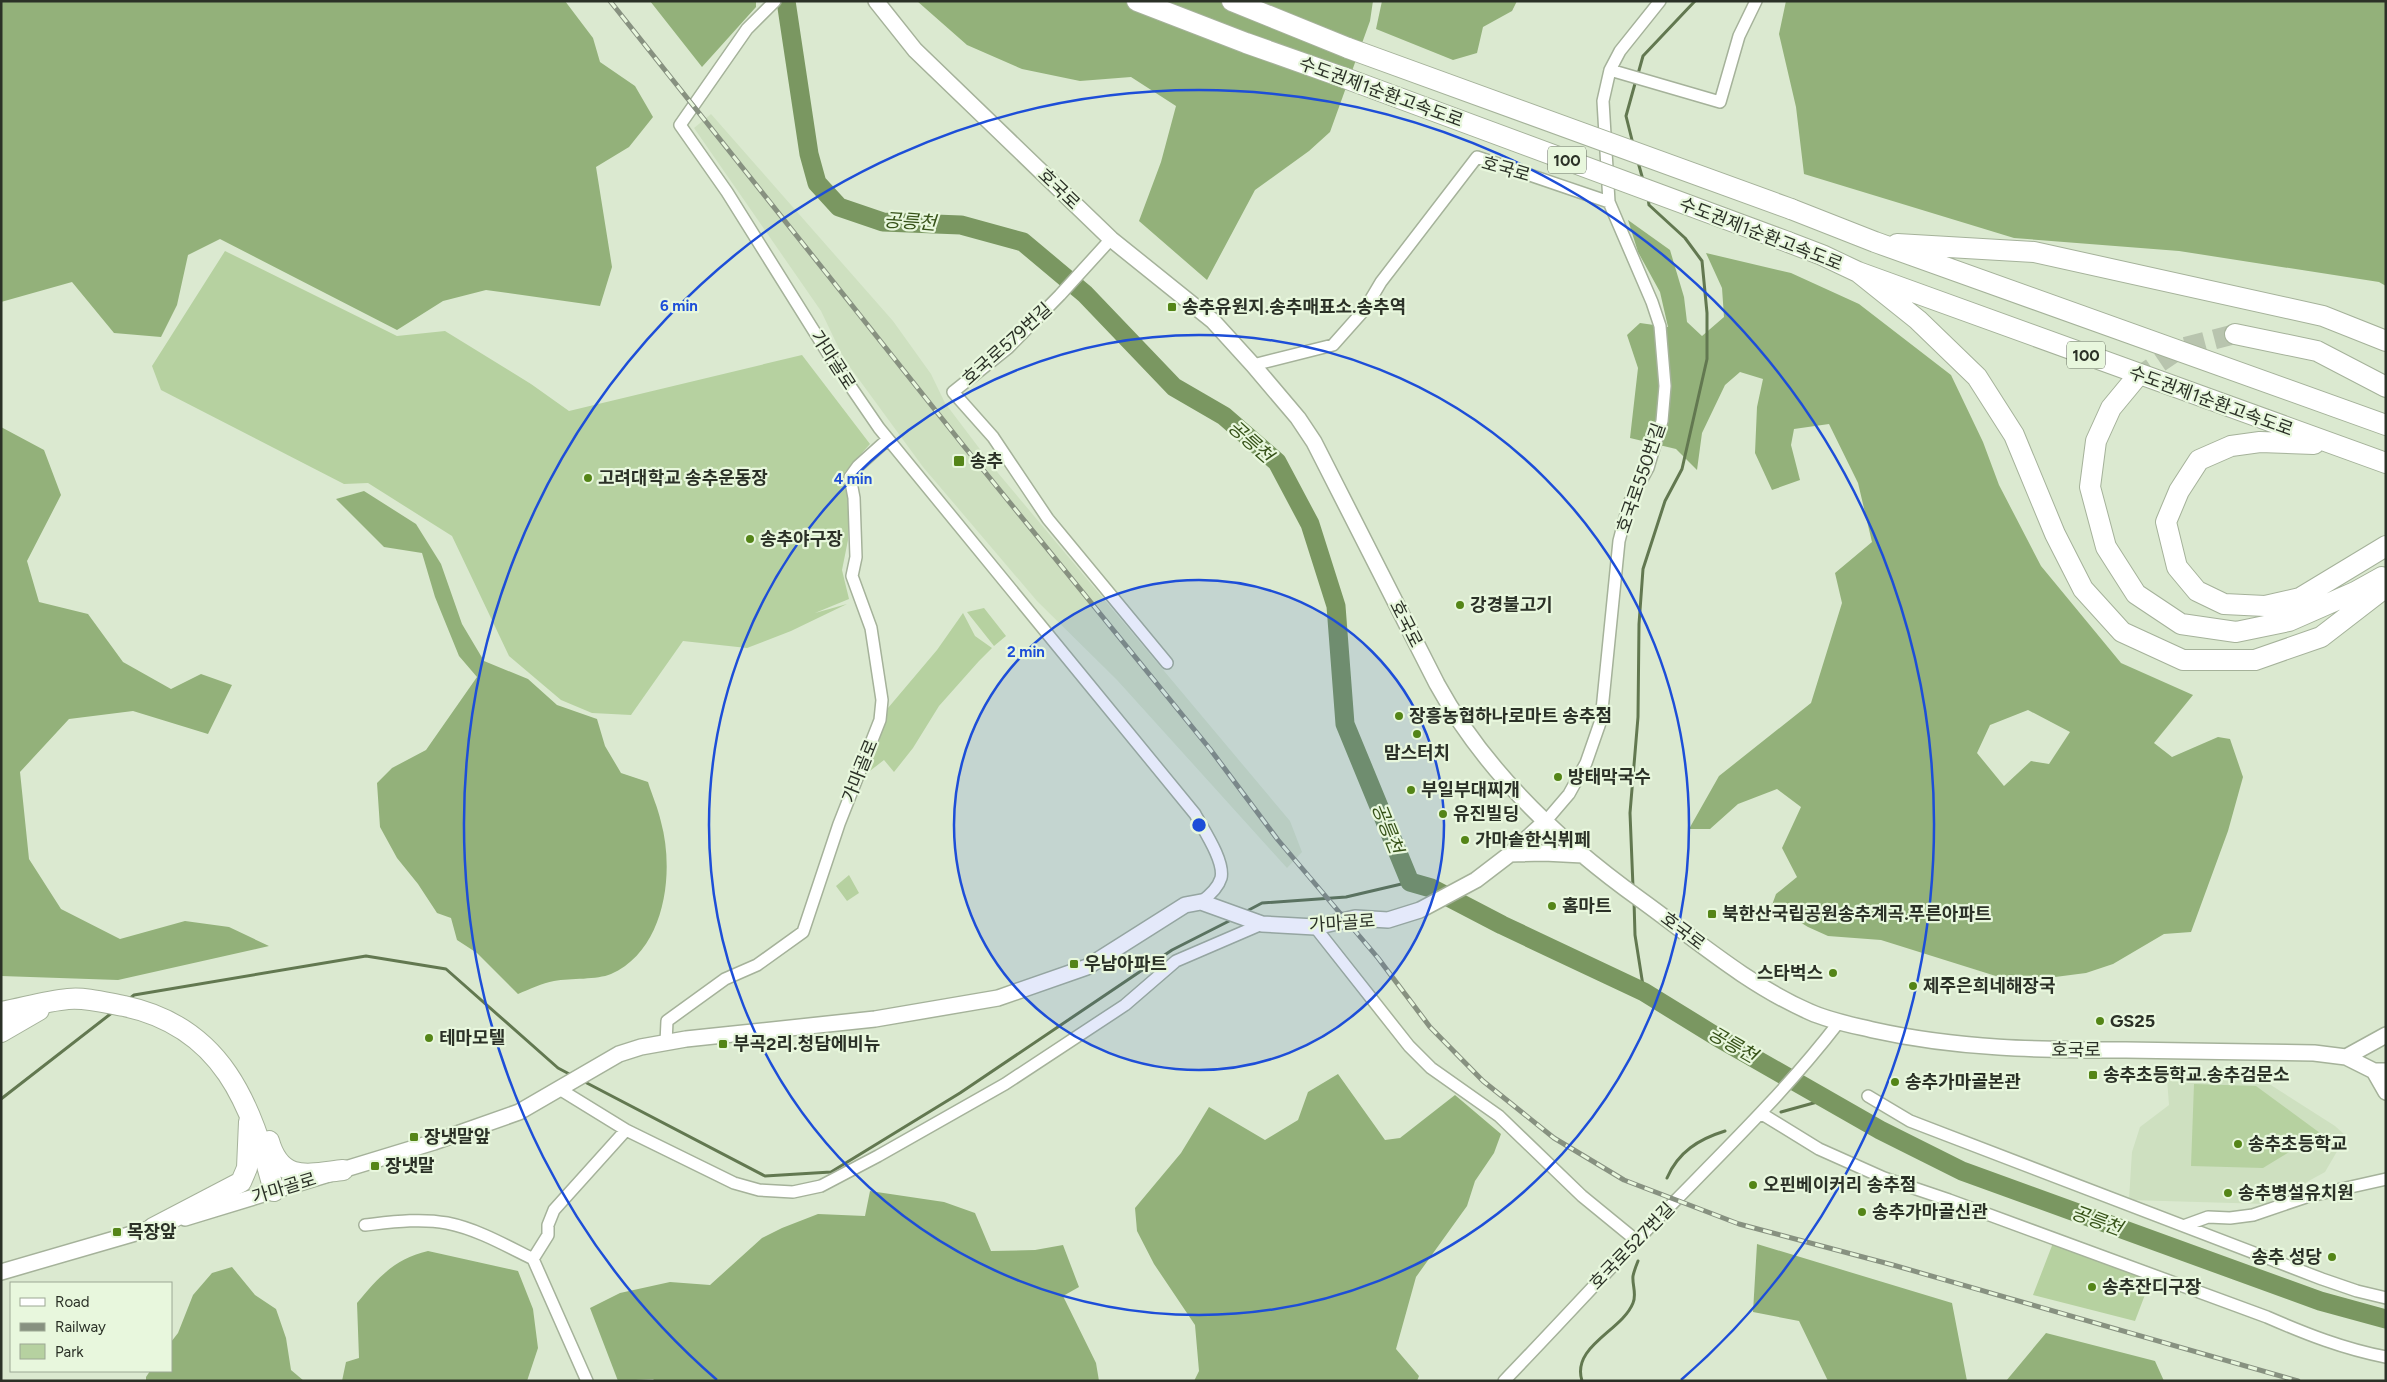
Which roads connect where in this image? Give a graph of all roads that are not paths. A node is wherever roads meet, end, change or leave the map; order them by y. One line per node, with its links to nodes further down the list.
1 (775, 1): 18 (street, 가마골로)
2 (876, 1): 9 (street, 호국로)
3 (1137, 1): 11 (highway, 수도권제1순환고속도로 / 100, bridge)
4 (1232, 1): 10 (highway, 수도권제1순환고속도로 / 100, bridge)
5 (1660, 1): 7 (street, 호국로550번길)
6 (1756, 1): 7 (street)
7 (1610, 70): 8 (street, 호국로550번길)
8 (1609, 202): 14 (street, 호국로); 25 (street, 호국로550번길)
9 (1111, 239): 14 (street, 호국로); 24 (street, 호국로579번길)
10 (1875, 242): 13 (highway); 17 (highway, 수도권제1순환고속도로 / 100)
11 (1858, 272): 19 (highway, 수도권제1순환고속도로 / 100); 23 (highway)
12 (2235, 334): 16 (highway)
13 (2386, 341)
14 (1254, 365): 25 (street, 호국로)
15 (2135, 379): 22 (highway)
16 (2386, 387)
17 (2386, 425)
18 (888, 440): 28 (street, 가마골로); 38 (street, 가마골로)
19 (2336, 446): 20 (highway, 수도권제1순환고속도로 / 100); 21 (highway)
20 (2386, 463)
21 (2386, 546)
22 (2386, 576)
23 (2386, 588)
24 (1167, 663)
25 (1545, 822): 26 (street); 27 (street, 호국로)
26 (1510, 854): 27 (street); 30 (street, 가마골로)
27 (1583, 855): 35 (street, 호국로)
28 (1205, 903): 29 (street, 가마골로); 38 (street, 가마골로)
29 (1262, 924): 30 (street, 가마골로); 46 (street)
30 (1315, 927): 53 (street)
31 (1, 1000): 32 (highway)
32 (56, 1001): 33 (highway); 34 (highway); 36 (highway); 44 (highway)
33 (1, 1012)
34 (1, 1019)
35 (1839, 1022): 39 (street, 호국로); 45 (street, 호국로527번길)
36 (1, 1032)
37 (2386, 1035): 39 (street)
38 (666, 1043): 41 (street, 가마골로)
39 (2346, 1057): 40 (street, 호국로)
40 (2380, 1071): 42 (street, 호국로)
41 (560, 1090): 46 (street); 47 (street, 가마골로)
42 (2386, 1092)
43 (1868, 1096): 51 (street)
44 (250, 1112): 47 (highway); 49 (highway); 52 (highway)
45 (1762, 1114): 53 (street, 호국로527번길); 57 (street)
46 (626, 1130): 54 (street)
47 (343, 1170): 49 (street, 가마골로)
48 (2386, 1179): 51 (street)
49 (274, 1191): 52 (street, 가마골로)
50 (365, 1225): 54 (street)
51 (2186, 1225): 56 (street)
52 (153, 1228): 55 (street, 가마골로)
53 (1637, 1241): 59 (street, 호국로527번길)
54 (533, 1259): 58 (street)
55 (1, 1272)
56 (2386, 1298)
57 (2386, 1357)
58 (587, 1381)
59 (1504, 1381)

